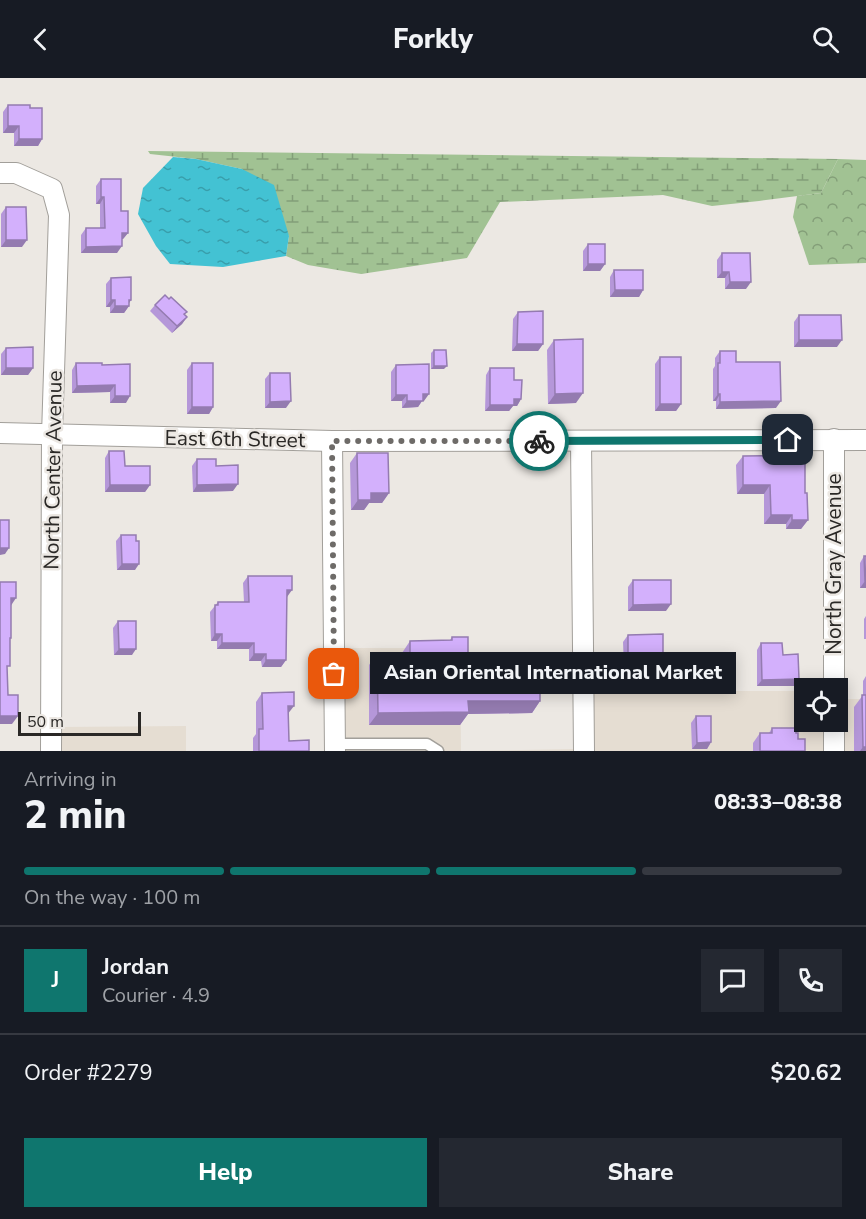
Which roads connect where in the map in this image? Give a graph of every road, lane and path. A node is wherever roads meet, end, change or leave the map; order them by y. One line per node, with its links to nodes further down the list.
1 (0, 173): 3 (street, North Center Avenue)
2 (0, 433): 3 (street, East 6th Street)
3 (52, 435): 6 (street, East 6th Street); 11 (street, North Center Avenue)
4 (834, 439): 5 (street, East 6th Street); 7 (street, East 6th Street); 8 (street, North Gray Avenue)
5 (866, 440)
6 (332, 441): 7 (street, East 6th Street); 10 (street)
7 (581, 441): 13 (street)
8 (834, 678)
9 (834, 732): 14 (street)
10 (335, 747): 12 (lane)
11 (51, 751)
12 (438, 751)
13 (584, 751)
14 (834, 751)

